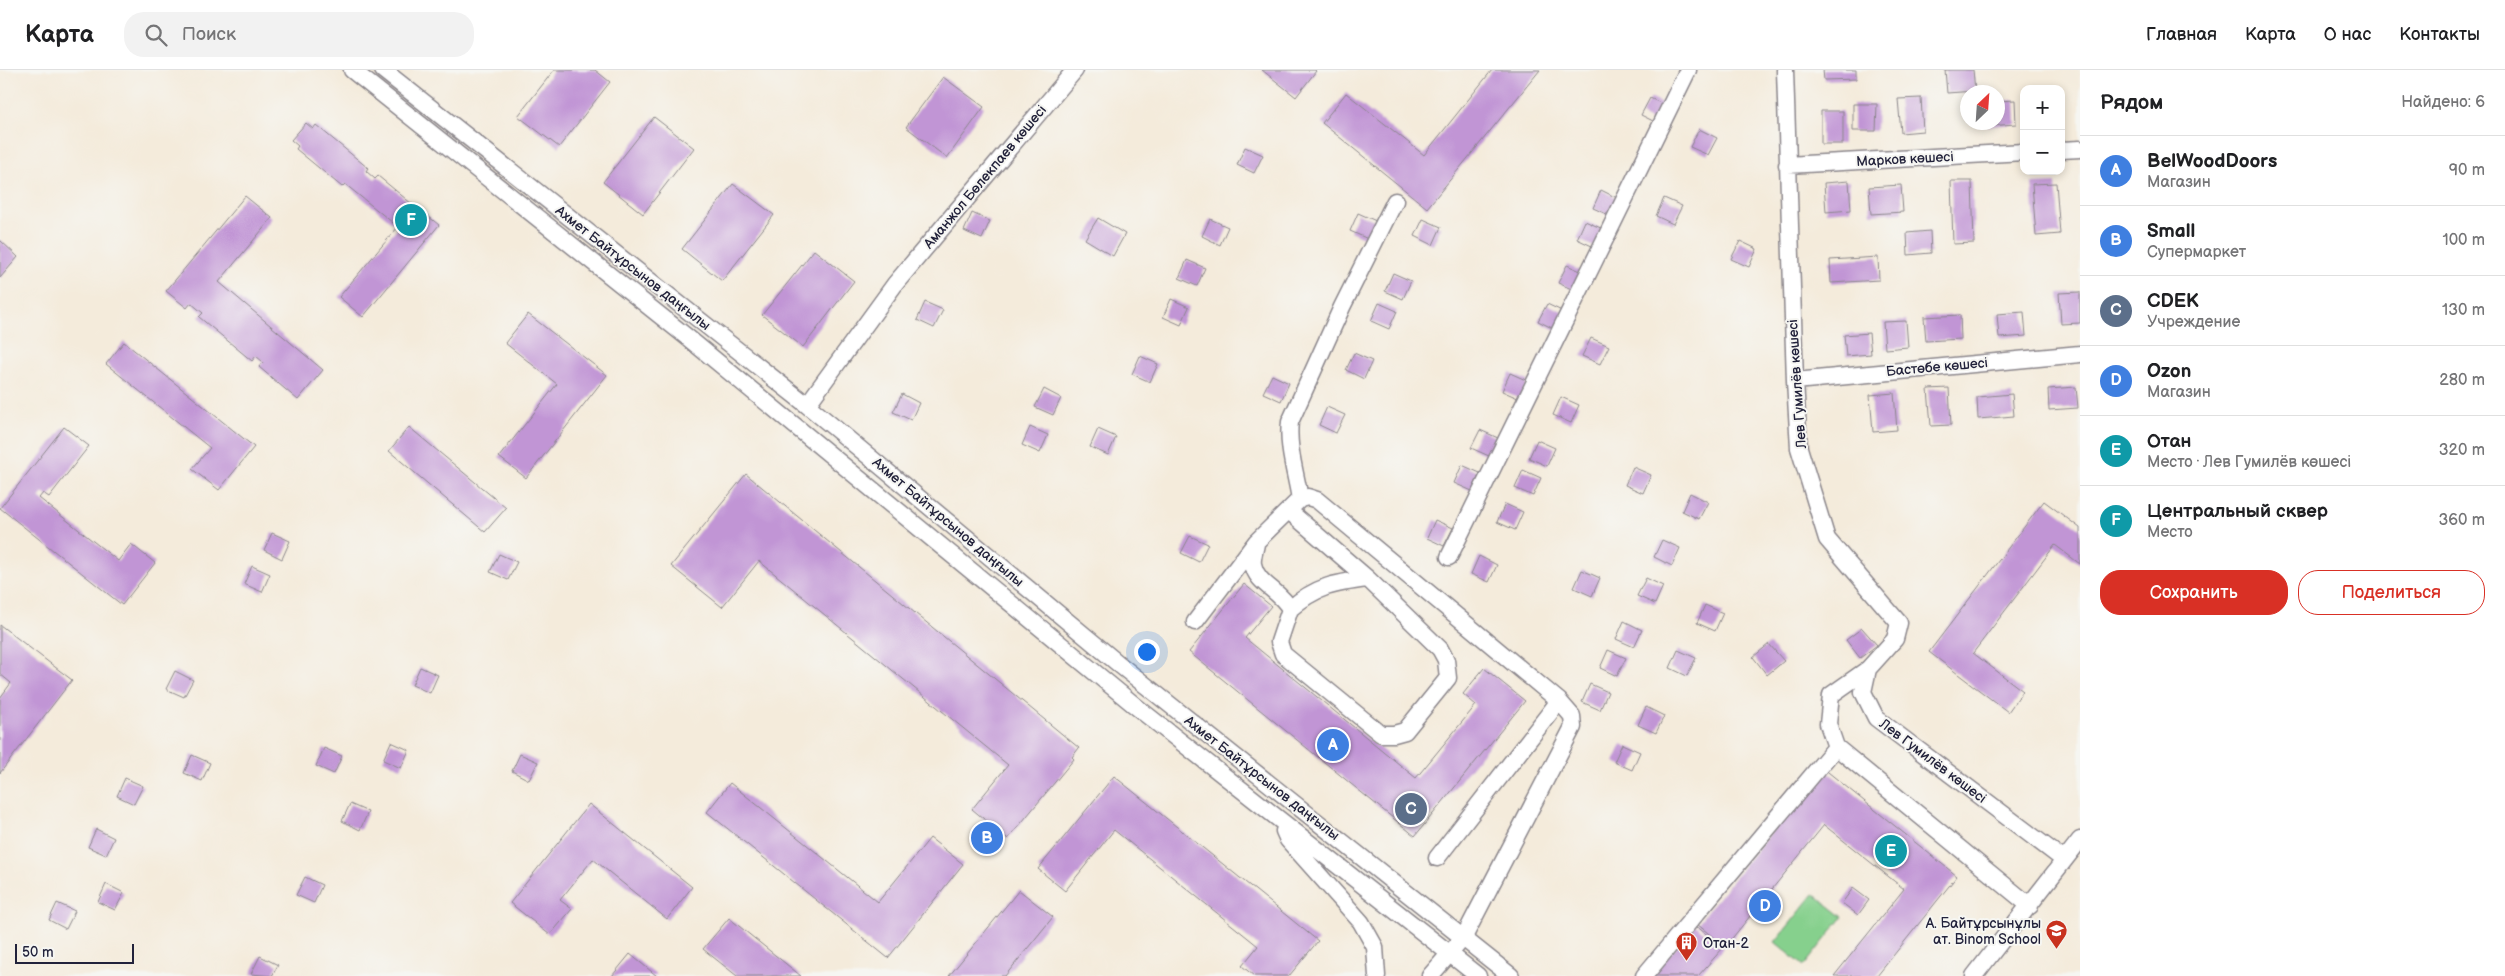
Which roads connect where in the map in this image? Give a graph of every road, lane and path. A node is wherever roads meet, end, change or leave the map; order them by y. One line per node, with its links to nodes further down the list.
1 (352, 70): 11 (street, Ахмет Байтұрсынов даңғылы)
2 (383, 70): 10 (street, Ахмет Байтұрсынов даңғылы)
3 (1075, 70): 15 (street, Аманжол Бөлекпаев көшесі)
4 (1688, 70): 18 (street)
5 (1785, 70): 9 (street, Лев Гумилёв көшесі)
6 (2080, 149): 7 (street)
7 (2065, 150)
8 (2020, 152): 9 (street, Марков көшесі)
9 (1787, 165): 14 (street, Лев Гумилёв көшесі)
10 (504, 166): 11 (street); 15 (street, Ахмет Байтұрсынов даңғылы)
11 (491, 182): 25 (street, Ахмет Байтұрсынов даңғылы)
12 (1395, 201): 16 (street)
13 (2080, 354): 14 (street, Бастөбе көшесі)
14 (1795, 381): 22 (street, Лев Гумилёв көшесі)
15 (807, 405): 30 (street, Ахмет Байтұрсынов даңғылы)
16 (1295, 505): 17 (street); 19 (street); 23 (street)
17 (1256, 542): 20 (street); 21 (street)
18 (1449, 557)
19 (1368, 579): 20 (street); 20 (street)
20 (1290, 609)
21 (1195, 622)
22 (1868, 669): 24 (street); 28 (street, Лев Гумилёв көшесі)
23 (1559, 701): 27 (street); 30 (street)
24 (1836, 747): 29 (street); 37 (street)
25 (1280, 822): 31 (street, Ахмет Байтұрсынов даңғылы); 33 (street)
26 (2080, 840): 28 (street)
27 (1437, 858)
28 (2064, 860): 29 (street)
29 (2030, 906): 38 (street)
30 (1464, 937): 31 (street); 32 (street, Ахмет Байтұрсынов даңғылы)
31 (1449, 953): 34 (street); 35 (street, Ахмет Байтұрсынов даңғылы)
32 (1490, 959): 35 (street); 36 (street, Ахмет Байтұрсынов даңғылы)
33 (1377, 976)
34 (1430, 976)
35 (1477, 976)
36 (1511, 976)
37 (1644, 976)
38 (1974, 976)

